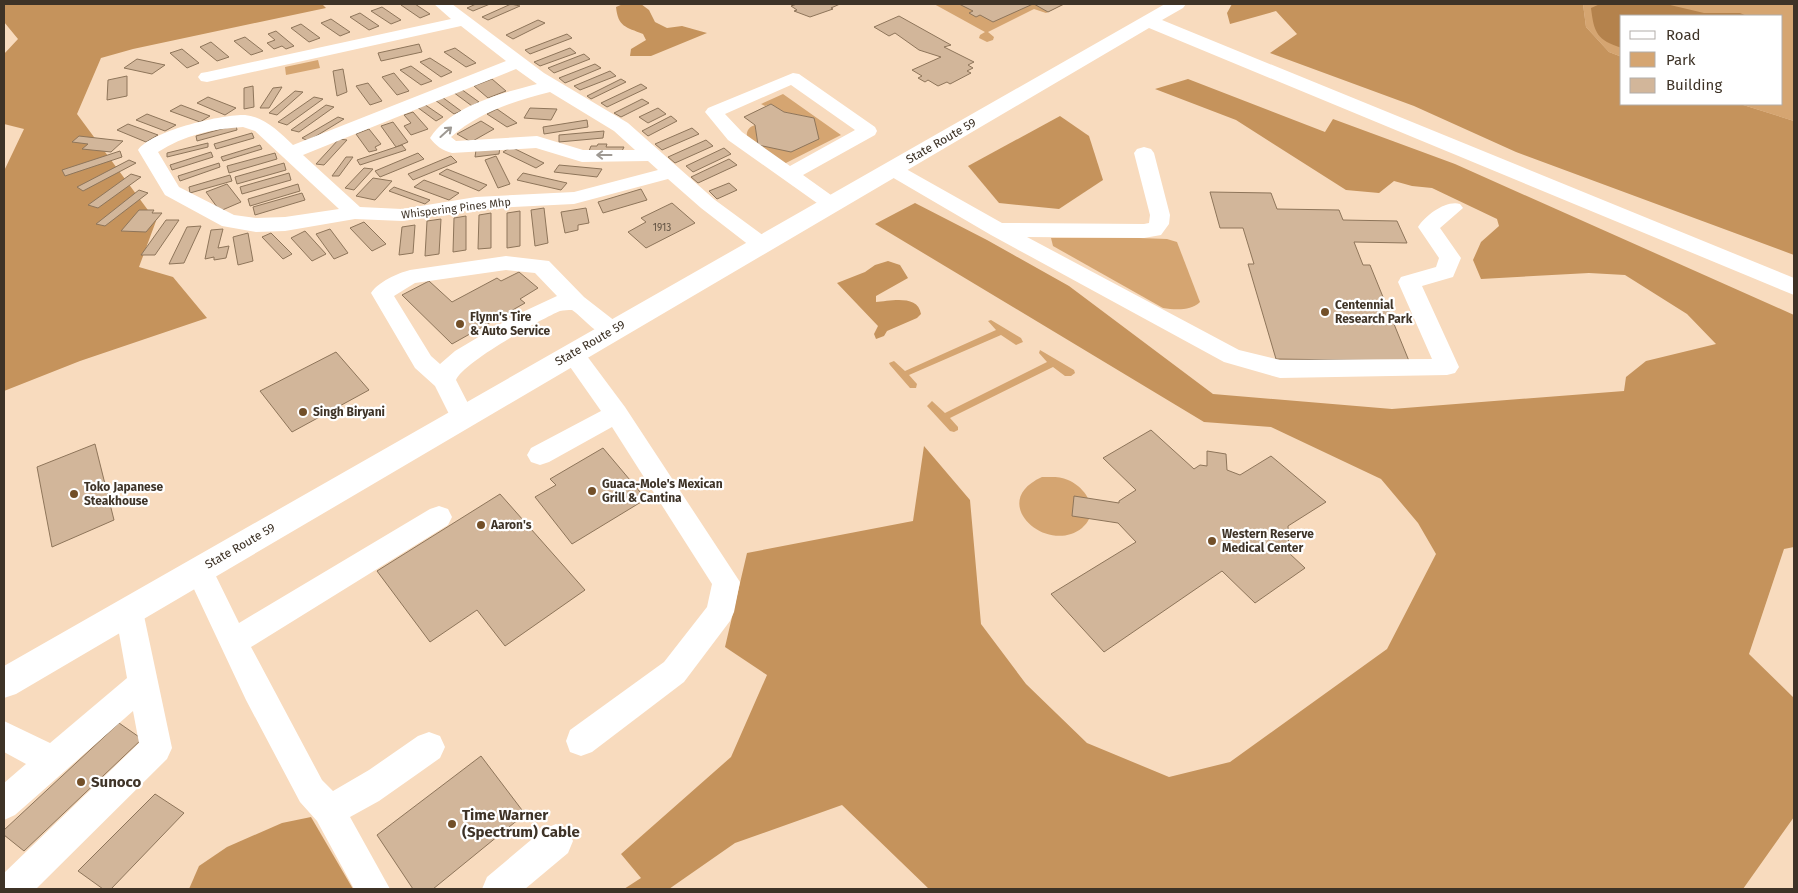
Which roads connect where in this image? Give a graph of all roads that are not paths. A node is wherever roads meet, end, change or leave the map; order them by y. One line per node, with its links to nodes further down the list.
1 (442, 4): 3 (street)
2 (1177, 4): 4 (main road, State Route 59)
3 (462, 21): 5 (street); 6 (street)
4 (1147, 21): 11 (main road, State Route 59); 19 (main road)
5 (518, 62): 7 (street); 8 (street)
6 (207, 77)
7 (551, 86): 10 (street); 10 (street, one-way to 7)
8 (290, 153): 16 (street, Whispering Pines Mhp); 16 (street, Whispering Pines Mhp)
9 (1144, 153): 17 (street)
10 (653, 155): 12 (street)
11 (892, 169): 14 (main road, State Route 59); 17 (street)
12 (672, 172): 16 (street, Whispering Pines Mhp); 18 (street)
13 (790, 174): 13 (street); 14 (street)
14 (831, 204): 18 (main road, State Route 59)
15 (1453, 208): 17 (street)
16 (355, 213)
17 (998, 230)
18 (761, 244): 21 (main road, State Route 59)
19 (1794, 287)
20 (576, 302): 21 (street); 23 (street); 23 (street)
21 (612, 331): 22 (main road, State Route 59)
22 (573, 354): 24 (street); 25 (main road, State Route 59)
23 (444, 380): 25 (street)
24 (616, 414): 26 (street); 34 (street)
25 (463, 417): 28 (main road, State Route 59)
26 (540, 455)
27 (439, 517): 30 (street)
28 (199, 570): 29 (main road, State Route 59); 30 (street)
29 (129, 610): 31 (main road, State Route 59); 32 (street)
30 (234, 642): 38 (street)
31 (4, 683)
32 (143, 683): 36 (street); 40 (street)
33 (4, 736): 36 (street)
34 (581, 741)
35 (429, 747): 38 (street)
36 (53, 761): 37 (street)
37 (4, 804)
38 (328, 810): 41 (street)
39 (556, 841): 42 (street)
40 (12, 889)
41 (373, 889)
42 (499, 889)

